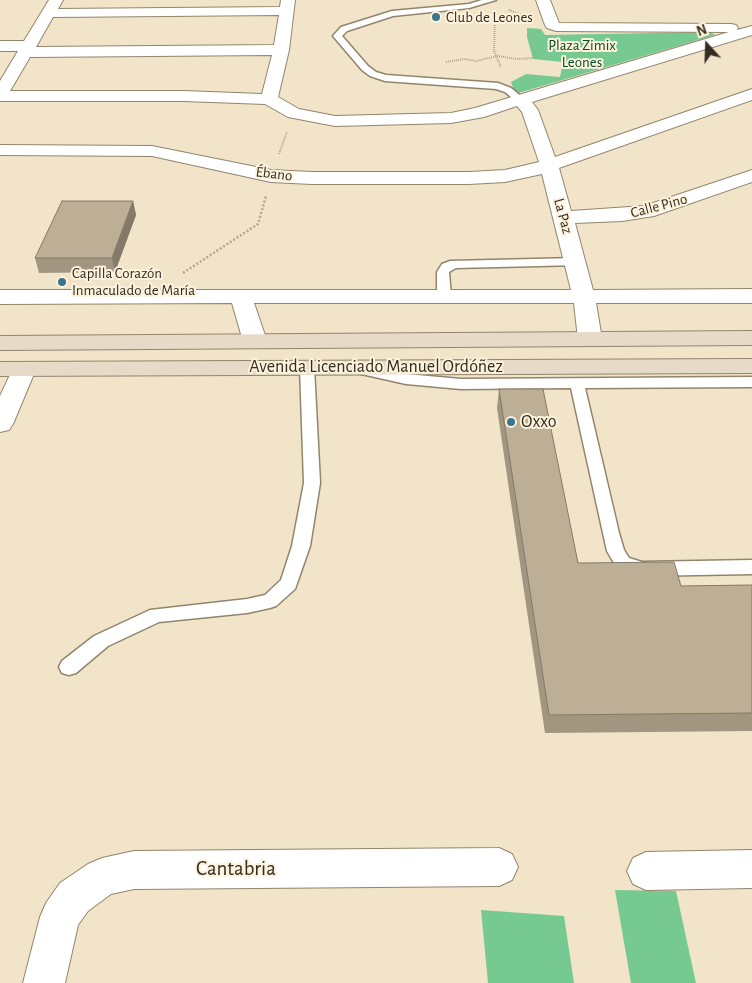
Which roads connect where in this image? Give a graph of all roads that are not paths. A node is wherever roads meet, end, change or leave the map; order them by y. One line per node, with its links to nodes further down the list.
1 (492, 0): 12 (lane)
2 (543, 0): 5 (street)
3 (52, 6): 4 (street); 7 (street)
4 (287, 6): 8 (street)
5 (752, 30): 12 (street)
6 (0, 46): 7 (street)
7 (27, 49): 8 (street); 10 (street)
8 (281, 50): 11 (street)
9 (752, 94): 14 (street, Ébano)
10 (0, 95): 11 (street)
11 (268, 99): 12 (street)
12 (520, 100): 14 (street, La Paz)
13 (0, 150): 14 (street, Ébano)
14 (549, 164): 16 (street, La Paz)
15 (752, 176): 16 (street, Calle Pino)
16 (564, 217): 17 (street, La Paz)
17 (576, 262): 18 (lane); 19 (street, La Paz)
18 (444, 296): 19 (street); 22 (street)
19 (584, 296): 20 (street); 25 (street, La Paz)
20 (752, 296)
21 (0, 297): 22 (street)
22 (241, 297): 26 (street)
23 (708, 338): 24 (main road, Avenida Licenciado Manuel Ordóñez); 25 (main road, Avenida Licenciado Manuel Ordóñez); 28 (main road)
24 (752, 338)
25 (590, 339): 26 (main road, Avenida Licenciado Manuel Ordóñez); 31 (main road); 34 (main road)
26 (255, 341): 27 (main road, Avenida Licenciado Manuel Ordóñez)
27 (0, 343)
28 (637, 366): 29 (main road, Avenida Licenciado Manuel Ordóñez); 34 (main road, Avenida Licenciado Manuel Ordóñez)
29 (752, 366)
30 (350, 367): 31 (main road, Avenida Licenciado Manuel Ordóñez); 32 (main road, Avenida Licenciado Manuel Ordóñez); 36 (lane)
31 (468, 367): 34 (main road, Avenida Licenciado Manuel Ordóñez)
32 (307, 368): 33 (main road, Avenida Licenciado Manuel Ordóñez); 40 (lane)
33 (12, 369): 37 (street)
34 (610, 374): 35 (lane); 36 (lane)
35 (752, 382)
36 (577, 383): 39 (lane)
37 (7, 392): 38 (street)
38 (0, 424)
39 (752, 567)
40 (69, 667)
41 (498, 867): 44 (street, Cantabria)
42 (752, 869): 43 (street)
43 (646, 871)
44 (44, 983)

